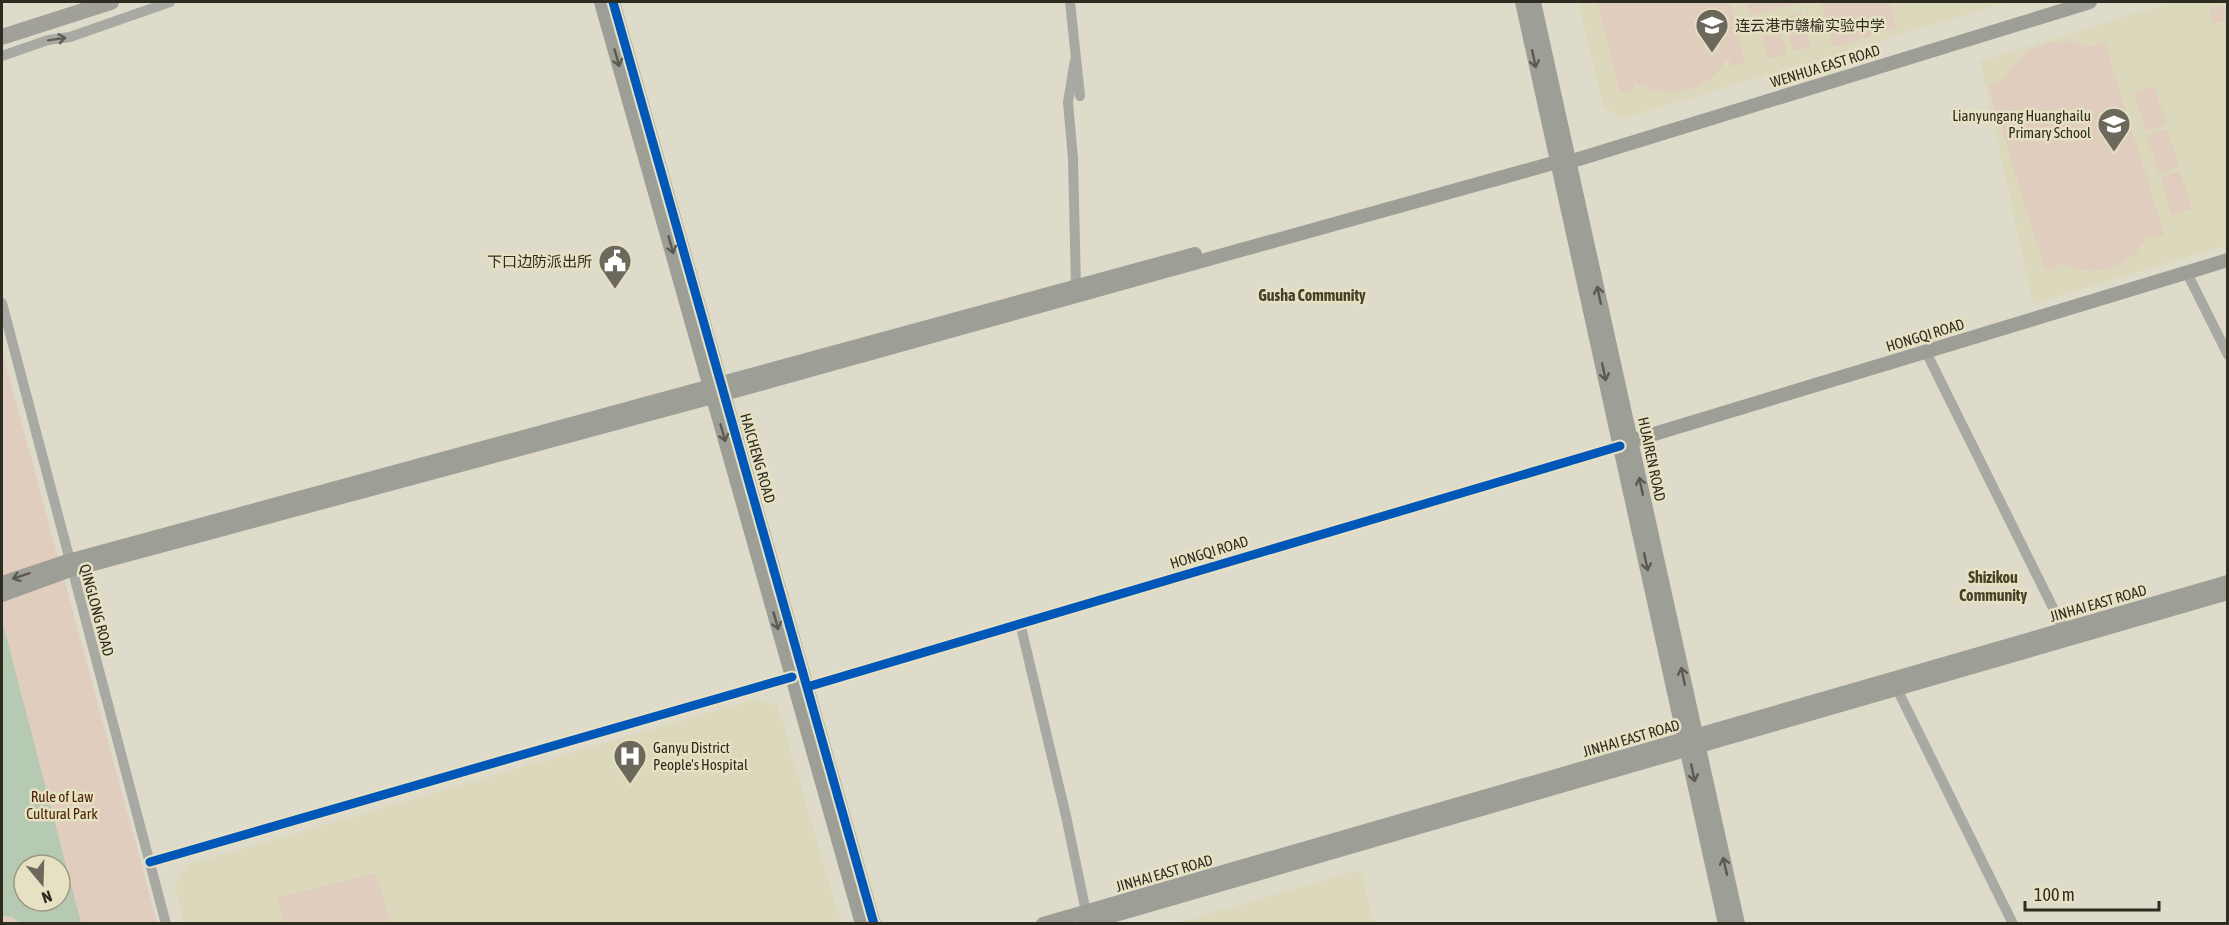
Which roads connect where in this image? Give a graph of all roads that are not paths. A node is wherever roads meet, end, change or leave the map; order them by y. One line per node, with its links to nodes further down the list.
1 (111, 2): 9 (main road)
2 (170, 2): 10 (street, one-way to 2)
3 (601, 2): 20 (main road, HAICHENG ROAD, one-way to 20)
4 (613, 2): 20 (main road, HAICHENG ROAD)
5 (1070, 2): 11 (street)
6 (1522, 2): 13 (main road, HUAIREN ROAD, one-way to 13)
7 (1534, 2): 13 (main road, HUAIREN ROAD)
8 (2090, 2): 13 (main road, WENHUA EAST ROAD)
9 (2, 37)
10 (2, 56)
11 (1075, 60): 12 (street); 16 (street)
12 (1080, 96)
13 (1561, 160): 16 (main road); 20 (main road); 21 (main road, HUAIREN ROAD)
14 (2228, 260): 15 (main road, HONGQI ROAD)
15 (2187, 273): 18 (main road, HONGQI ROAD); 19 (street)
16 (1076, 287): 20 (main road)
17 (2, 303): 22 (street, QINGLONG ROAD)
18 (1926, 352): 21 (main road, HONGQI ROAD); 27 (street)
19 (2228, 355)
20 (717, 390): 22 (main road); 28 (main road, HAICHENG ROAD, one-way to 28); 29 (main road, HAICHENG ROAD)
21 (1625, 443): 26 (street, HONGQI ROAD); 31 (main road, HUAIREN ROAD)
22 (70, 566): 24 (main road); 32 (street, QINGLONG ROAD)
23 (2228, 582): 27 (main road, JINHAI EAST ROAD)
24 (2, 591)
25 (2228, 594): 30 (main road, JINHAI EAST ROAD)
26 (1020, 623): 29 (street, HONGQI ROAD); 33 (street)
27 (2064, 630): 31 (main road, JINHAI EAST ROAD)
28 (792, 676): 32 (street); 35 (main road, HAICHENG ROAD)
29 (807, 687): 36 (main road, HAICHENG ROAD)
30 (1897, 689): 31 (main road, JINHAI EAST ROAD); 40 (street)
31 (1692, 743): 33 (main road, JINHAI EAST ROAD); 38 (main road, HUAIREN ROAD, one-way to 38); 39 (main road, HUAIREN ROAD, one-way to 31)
32 (150, 862): 34 (street, QINGLONG ROAD)
33 (1085, 918): 37 (main road, JINHAI EAST ROAD)
34 (166, 924)
35 (862, 924)
36 (874, 924)
37 (1043, 924)
38 (1725, 924)
39 (1738, 924)
40 (2013, 924)

